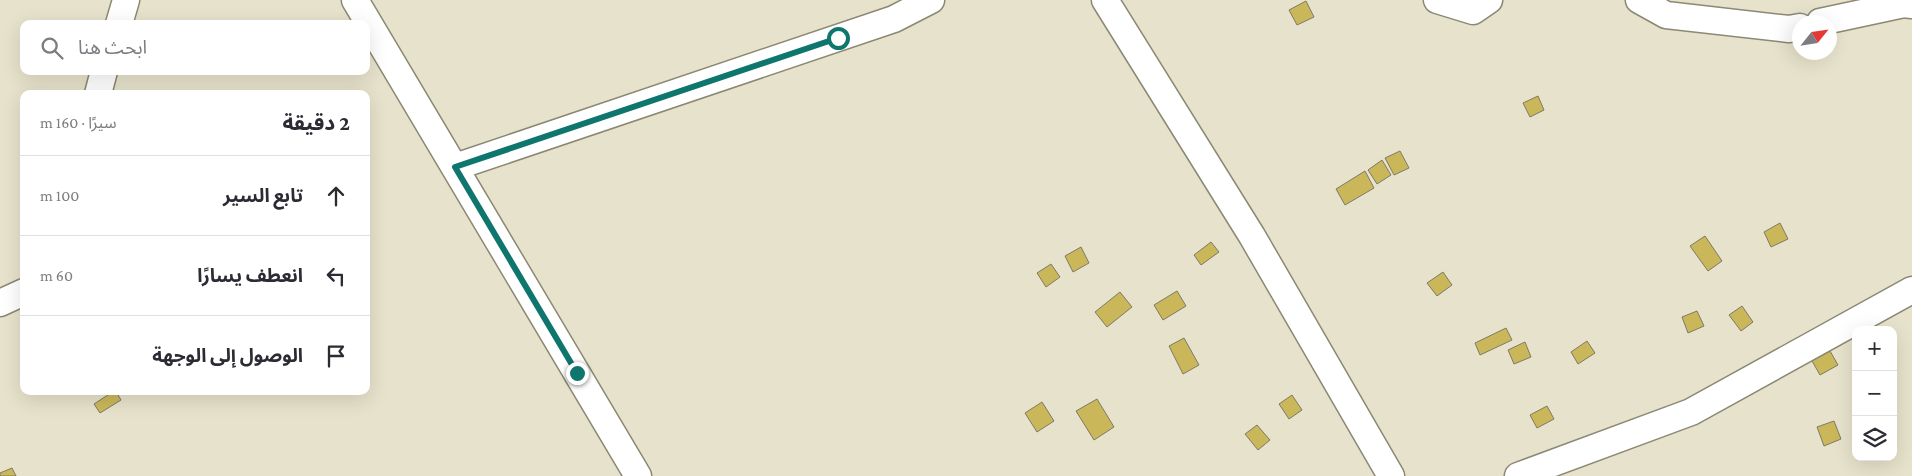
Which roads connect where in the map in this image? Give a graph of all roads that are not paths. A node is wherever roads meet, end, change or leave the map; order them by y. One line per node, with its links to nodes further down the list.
1 (126, 0): 10 (street)
2 (355, 0): 11 (street)
3 (931, 0): 16 (street)
4 (1105, 0): 21 (street)
5 (1437, 0): 6 (street)
6 (1489, 0)
7 (1639, 0): 13 (street)
8 (1907, 7): 9 (street)
9 (1837, 19)
10 (120, 20)
11 (367, 20)
12 (370, 25): 16 (street)
13 (1792, 29)
14 (103, 75): 15 (street)
15 (99, 90)
16 (455, 167): 20 (street)
17 (1912, 290): 22 (street)
18 (20, 294): 19 (street)
19 (0, 303)
20 (638, 476)
21 (1391, 476)
22 (1518, 476)

